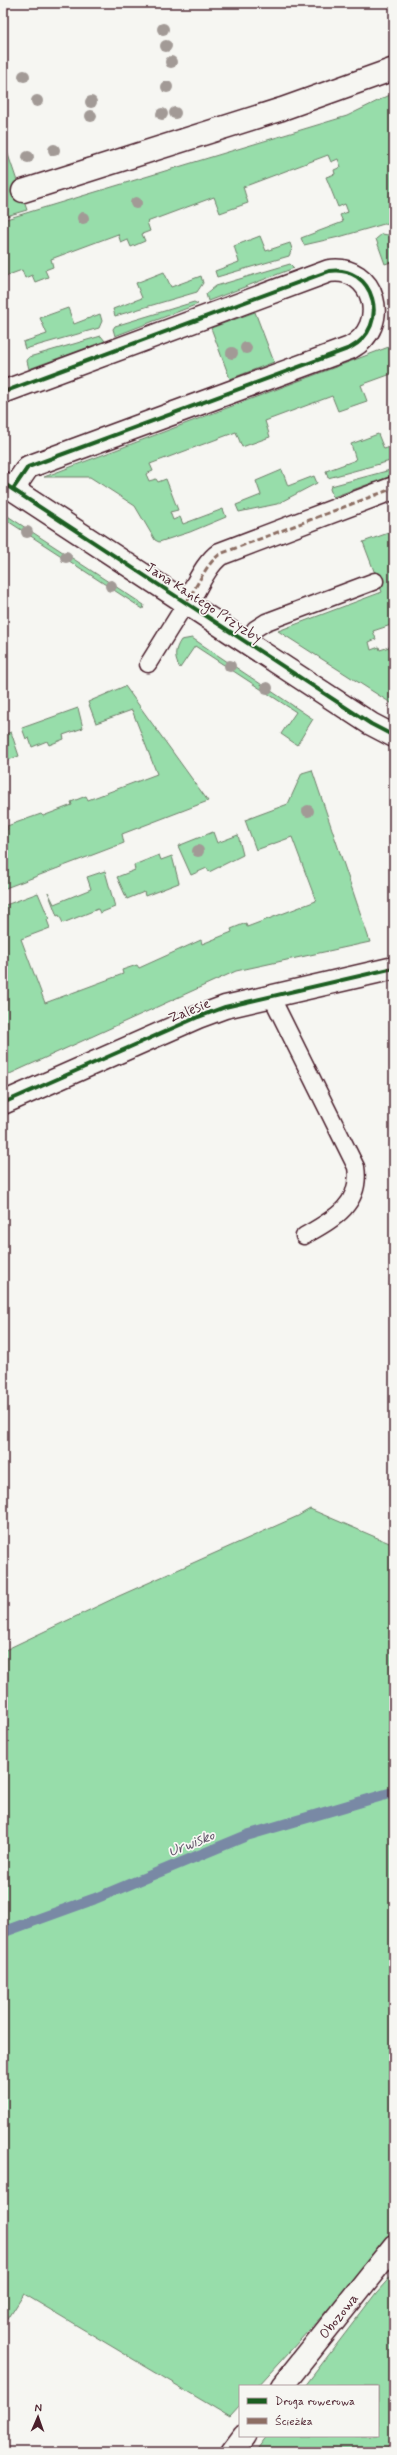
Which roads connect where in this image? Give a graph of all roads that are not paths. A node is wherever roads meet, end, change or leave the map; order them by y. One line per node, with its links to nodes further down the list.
1 (394, 69): 2 (street)
2 (23, 191)
3 (3, 392): 4 (street)
4 (8, 486): 7 (street, Jana Kantego Przyzby)
5 (394, 488): 7 (street)
6 (375, 581): 8 (lane)
7 (186, 603): 8 (street, Jana Kantego Przyzby); 9 (lane)
8 (247, 643): 10 (street, Jana Kantego Przyzby)
9 (148, 664)
10 (394, 736)
11 (394, 968): 12 (street, Zalesie)
12 (271, 996): 13 (street, Zalesie); 14 (lane)
13 (3, 1103)
14 (304, 1236)
15 (394, 2246): 16 (street, Obozowa)
16 (283, 2385)
17 (243, 2437): 18 (street)
18 (232, 2452)

